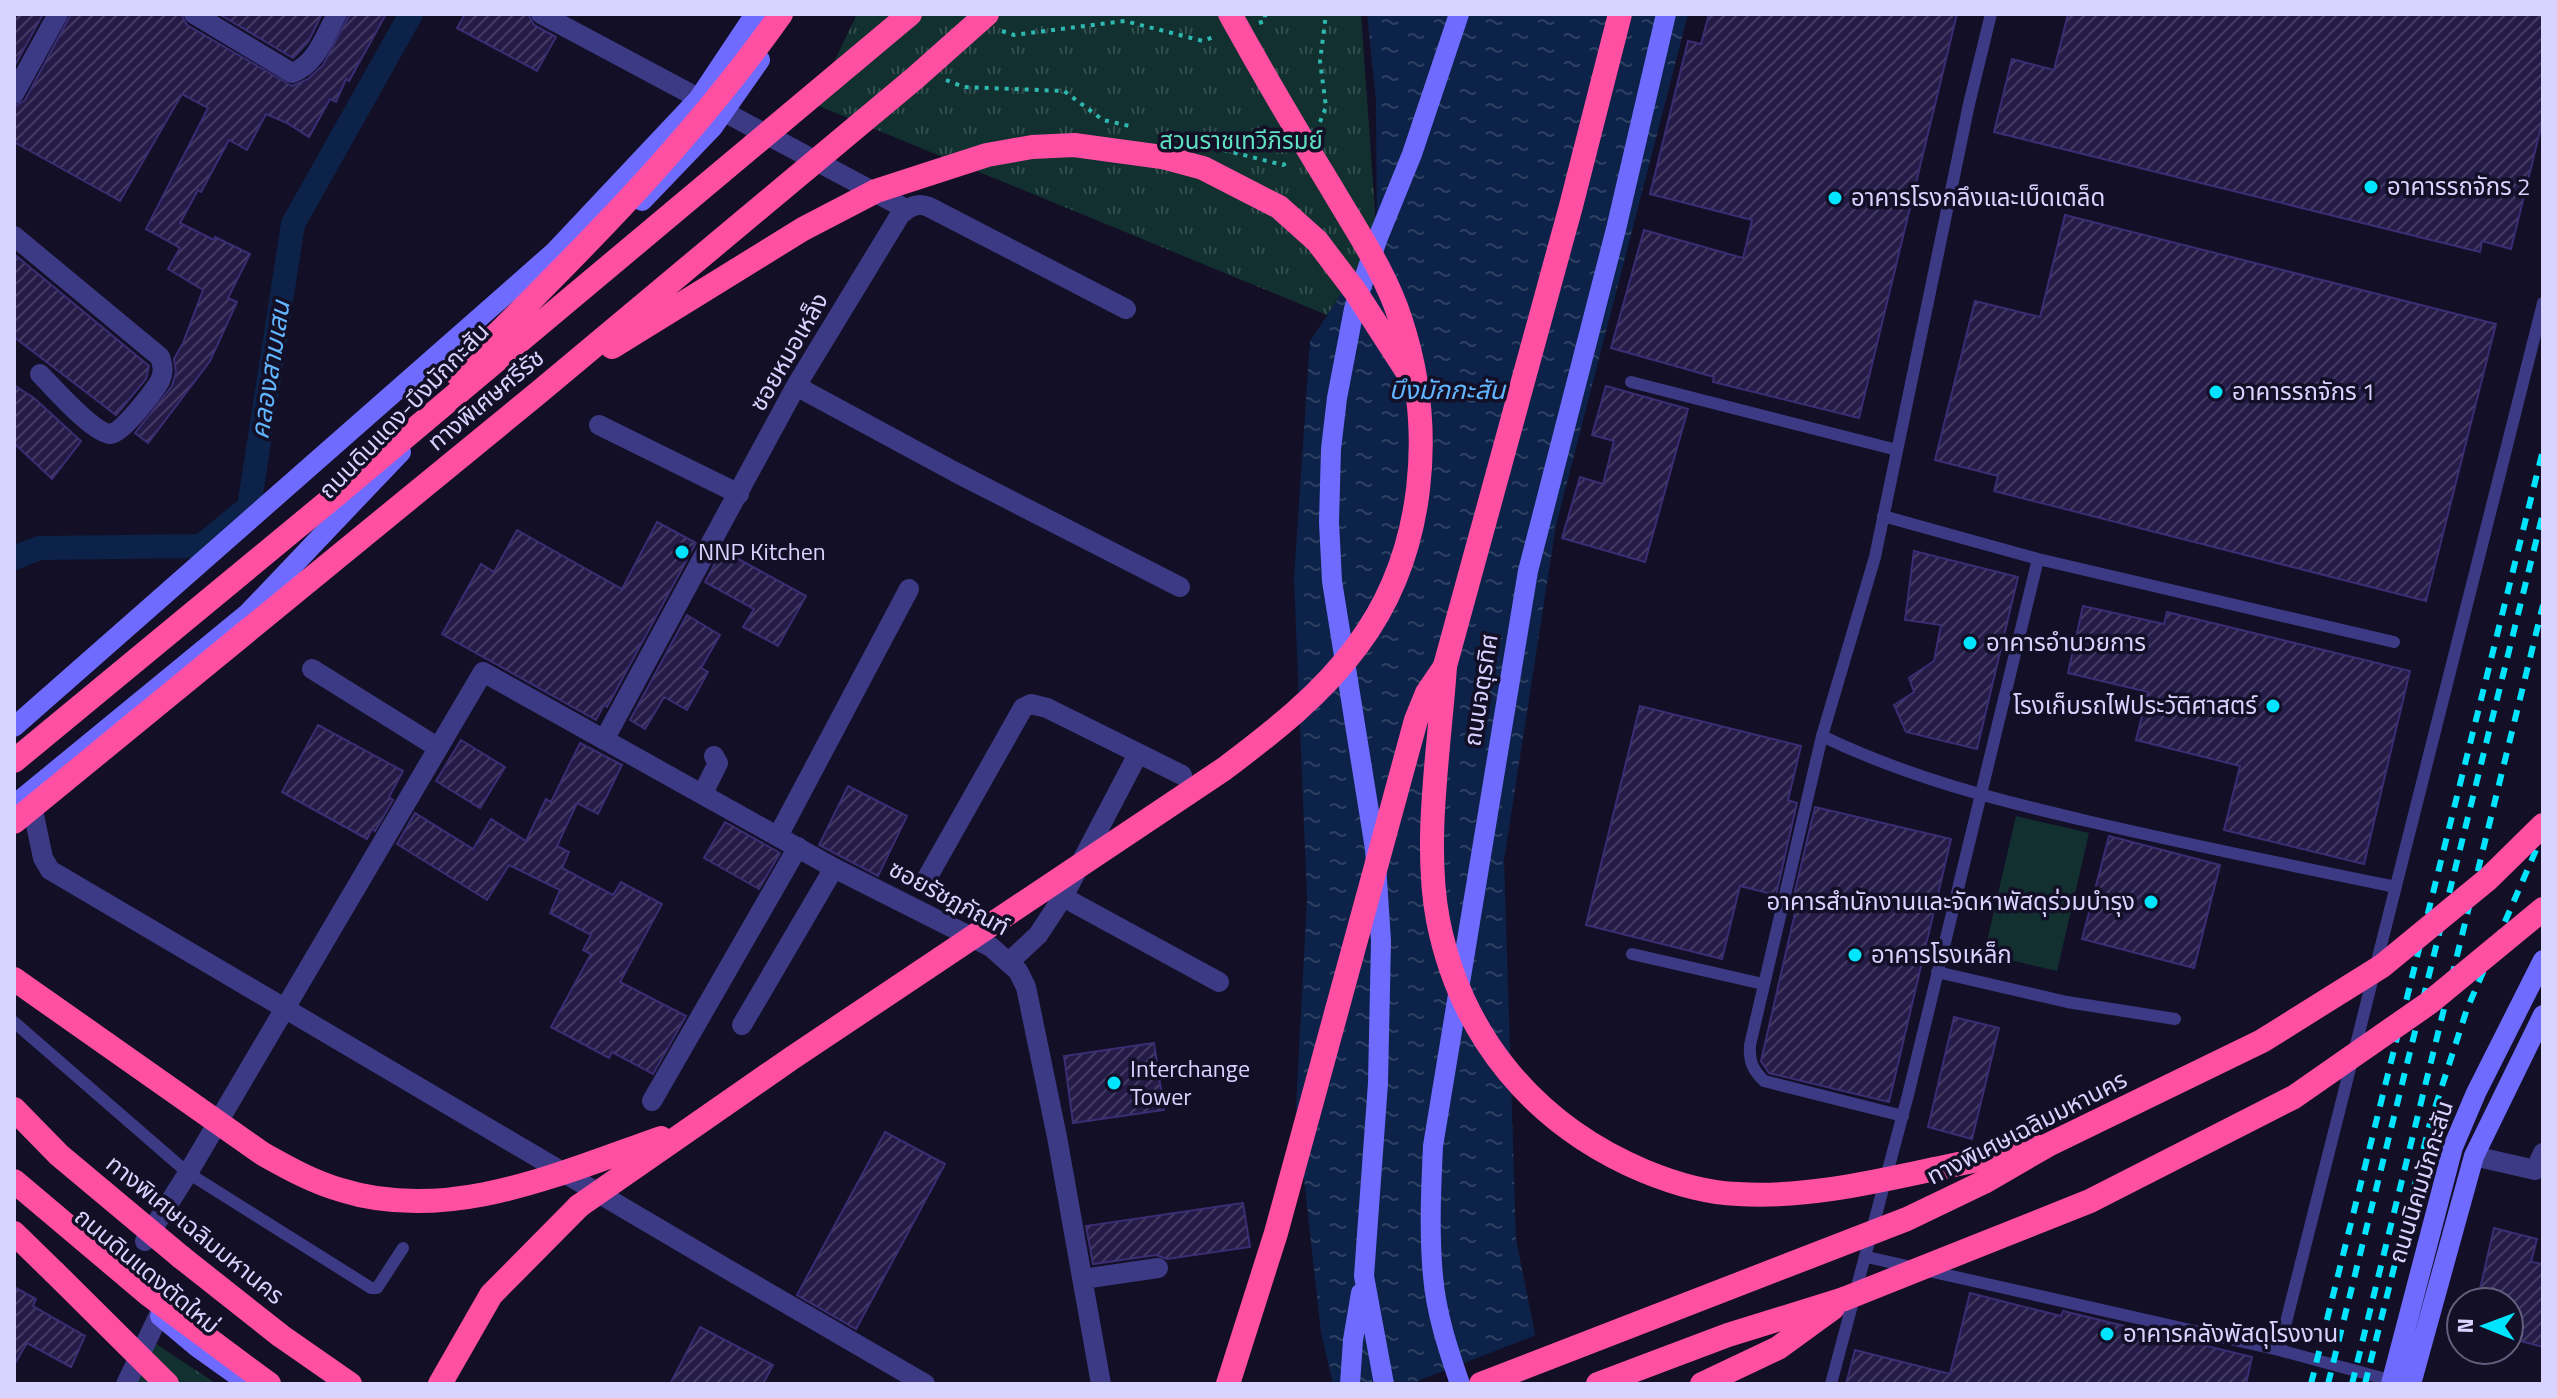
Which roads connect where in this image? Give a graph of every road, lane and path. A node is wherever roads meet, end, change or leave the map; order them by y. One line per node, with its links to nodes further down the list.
1 (58, 14): 20 (street)
2 (194, 14): 15 (street)
3 (541, 14): 21 (street)
4 (755, 14): 21 (street, ถนนดินแดง-บึงมักกะสัน)
5 (781, 14): 39 (highway, bridge)
6 (791, 14): 22 (street, ถนนดินแดง-บึงมักกะสัน)
7 (910, 14): 39 (highway, ทางพิเศษศรีรัช, bridge)
8 (1265, 14): 18 (path)
9 (1326, 14): 23 (path)
10 (1459, 14): 95 (street, bridge)
11 (1620, 14): 45 (highway)
12 (1666, 14): 17 (street, ถนนจตุรทิศ)
13 (1991, 14): 37 (lane)
14 (982, 19): 16 (path); 35 (highway, ทางพิเศษศรีรัช, bridge)
15 (334, 20)
16 (1229, 23): 33 (highway, bridge)
17 (1659, 24): 113 (street, ถนนจตุรทิศ, bridge)
18 (1253, 25)
19 (934, 75): 24 (path)
20 (14, 94)
21 (701, 95): 22 (street); 47 (street, ถนนดินแดง-บึงมักกะสัน)
22 (727, 109): 27 (street); 57 (street, ถนนดินแดง-บึงมักกะสัน)
23 (1317, 129)
24 (1145, 130)
25 (1222, 150): 26 (path)
26 (1293, 157)
27 (906, 209): 30 (street); 34 (street, ซอยหมอเหล็ง)
28 (14, 236): 31 (street)
29 (2543, 303): 64 (lane)
30 (1126, 309)
31 (40, 374)
32 (1631, 382): 37 (lane)
33 (1415, 385): 35 (highway, bridge); 83 (highway, bridge)
34 (796, 386): 38 (street, ซอยหมอเหล็ง); 42 (street)
35 (538, 393): 58 (highway, ทางพิเศษศรีรัช, bridge)
36 (599, 425): 38 (street)
37 (1897, 450): 40 (lane)
38 (739, 494): 49 (street, ซอยหมอเหล็ง)
39 (336, 495): 53 (highway, ทางพิเศษศรีรัช)
40 (1883, 516): 41 (lane); 48 (lane)
41 (2038, 559): 44 (lane); 56 (lane)
42 (1180, 587)
43 (909, 589): 60 (street)
44 (2394, 642)
45 (1445, 666): 84 (highway, bridge); 110 (highway, bridge)
46 (312, 669): 50 (street)
47 (14, 727)
48 (1822, 736): 56 (lane); 73 (lane)
49 (604, 740): 50 (street, ซอยรัชฎภัณฑ์); 55 (street, ซอยรัชฎภัณฑ์)
50 (437, 747): 74 (street)
51 (1138, 754): 54 (street); 63 (street); 65 (street)
52 (714, 756): 55 (street)
53 (14, 761)
54 (1182, 775)
55 (703, 793): 60 (street, ซอยรัชฎภัณฑ์)
56 (1982, 796): 64 (lane); 70 (lane)
57 (22, 799): 74 (street)
58 (14, 822)
59 (2543, 825): 84 (highway, ทางพิเศษเฉลิมมหานคร, bridge)
60 (778, 836): 61 (street, ซอยรัชฎภัณฑ์)
61 (798, 847): 62 (street, ซอยรัชฎภัณฑ์); 79 (street)
62 (834, 868): 69 (street, ซอยรัชฎภัณฑ์); 78 (street)
63 (927, 878)
64 (2396, 887): 99 (lane)
65 (1063, 897): 69 (street); 72 (street)
66 (2543, 909): 97 (highway, bridge)
67 (1632, 954): 73 (lane)
68 (2543, 960): 100 (street, ถนนนิคมมักกะสัน)
69 (1009, 962): 96 (street, ซอยรัชฎภัณฑ์)
70 (1937, 972): 76 (lane); 81 (lane)
71 (14, 979): 83 (highway, bridge)
72 (1219, 982)
73 (1763, 984): 81 (lane)
74 (284, 1007): 87 (street); 108 (street)
75 (2543, 1015): 86 (street, ถนนนิคมมักกะสัน)
76 (2175, 1019)
77 (14, 1022): 87 (lane)
78 (742, 1025)
79 (652, 1101)
80 (14, 1109): 106 (highway, ทางพิเศษเฉลิมมหานคร, bridge)
81 (1903, 1116): 93 (lane)
82 (14, 1124): 91 (street, ถนนดินแดงตัดใหม่)
83 (686, 1130): 107 (highway, bridge)
84 (2048, 1145): 114 (highway, ทางพิเศษเฉลิมมหานคร, bridge)
85 (2543, 1153): 86 (street)
86 (2474, 1156): 100 (street, ถนนนิคมมักกะสัน)
87 (188, 1173): 91 (street); 92 (lane)
88 (14, 1181): 104 (highway)
89 (14, 1194): 98 (street, ถนนดินแดงตัดใหม่)
90 (14, 1233): 102 (highway, bridge)
91 (145, 1241): 105 (street, ถนนดินแดงตัดใหม่)
92 (403, 1248)
93 (1867, 1257): 99 (lane); 117 (lane)
94 (1158, 1268): 96 (street)
95 (1364, 1276): 111 (street); 112 (street)
96 (1083, 1279): 109 (street, ซอยรัชฎภัณฑ์)
97 (1844, 1299): 115 (highway); 116 (highway)
98 (159, 1315): 101 (street); 103 (street, ถนนดินแดงตัดใหม่)
99 (2279, 1350): 100 (lane)
100 (2400, 1383)
101 (126, 1384)
102 (167, 1384)
103 (249, 1384)
104 (269, 1384)
105 (333, 1384)
106 (350, 1384)
107 (440, 1384)
108 (925, 1384)
109 (1101, 1384)
110 (1228, 1384)
111 (1350, 1384)
112 (1384, 1384)
113 (1460, 1384)
114 (1481, 1384)
115 (1598, 1384)
116 (1702, 1384)
117 (1831, 1384)

